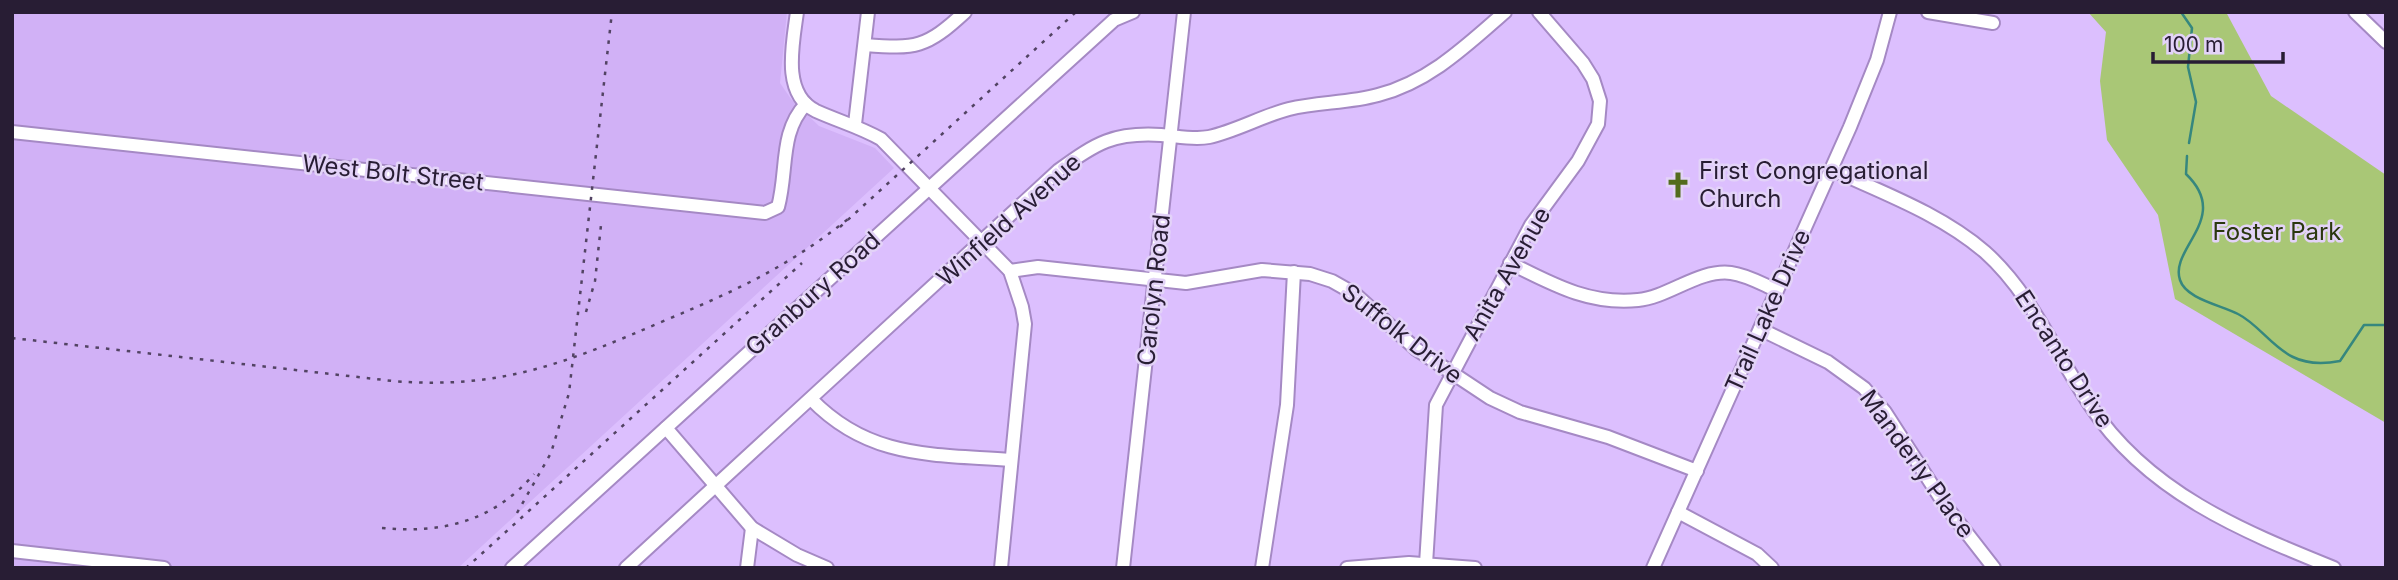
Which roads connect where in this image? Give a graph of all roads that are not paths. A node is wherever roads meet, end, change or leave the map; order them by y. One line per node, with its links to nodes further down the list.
1 (797, 12): 15 (street)
2 (868, 12): 14 (street)
3 (965, 12): 14 (street)
4 (1133, 12): 11 (street, Granbury Road)
5 (1184, 12): 18 (street, Carolyn Road)
6 (1505, 12): 18 (street, Winfield Avenue)
7 (1539, 12): 22 (street, Anita Avenue)
8 (1890, 12): 19 (street, Trail Lake Drive)
9 (1928, 12): 12 (street)
10 (2355, 12): 13 (street)
11 (1115, 16): 20 (street, Granbury Road)
12 (1993, 23)
13 (2386, 42)
14 (865, 45): 16 (street)
15 (806, 104): 16 (street); 17 (street, West Bolt Street)
16 (855, 124): 20 (street)
17 (12, 132)
18 (1172, 136): 21 (street, Winfield Avenue); 25 (street, Carolyn Road)
19 (1831, 169): 26 (street, Trail Lake Drive); 51 (street, Encanto Drive)
20 (928, 189): 21 (street); 30 (street, Granbury Road)
21 (980, 243): 23 (street); 29 (street, Winfield Avenue)
22 (1510, 263): 26 (street); 28 (street, Anita Avenue)
23 (1010, 271): 25 (street, Suffolk Drive); 31 (street)
24 (1294, 272): 25 (street, Suffolk Drive); 28 (street, Suffolk Drive); 38 (street)
25 (1155, 280): 45 (street, Carolyn Road)
26 (1776, 290): 27 (street, Trail Lake Drive)
27 (1760, 329): 32 (street, Trail Lake Drive); 50 (street, Manderly Place)
28 (1451, 375): 32 (street, Suffolk Drive); 37 (street, Anita Avenue)
29 (811, 399): 31 (street); 33 (street, Winfield Avenue)
30 (666, 428): 33 (street); 40 (street, Granbury Road)
31 (1010, 460): 44 (street)
32 (1697, 471): 34 (street, Trail Lake Drive)
33 (716, 485): 35 (street); 41 (street, Winfield Avenue)
34 (1678, 512): 48 (street, Trail Lake Drive); 49 (street)
35 (752, 528): 42 (street); 43 (street)
36 (12, 551): 39 (street)
37 (1426, 564): 46 (street); 47 (street)
38 (1264, 567)
39 (164, 568)
40 (512, 568)
41 (626, 568)
42 (747, 568)
43 (827, 568)
44 (1001, 568)
45 (1124, 568)
46 (1347, 568)
47 (1475, 568)
48 (1653, 568)
49 (1772, 568)
50 (1994, 568)
51 (2334, 568)

